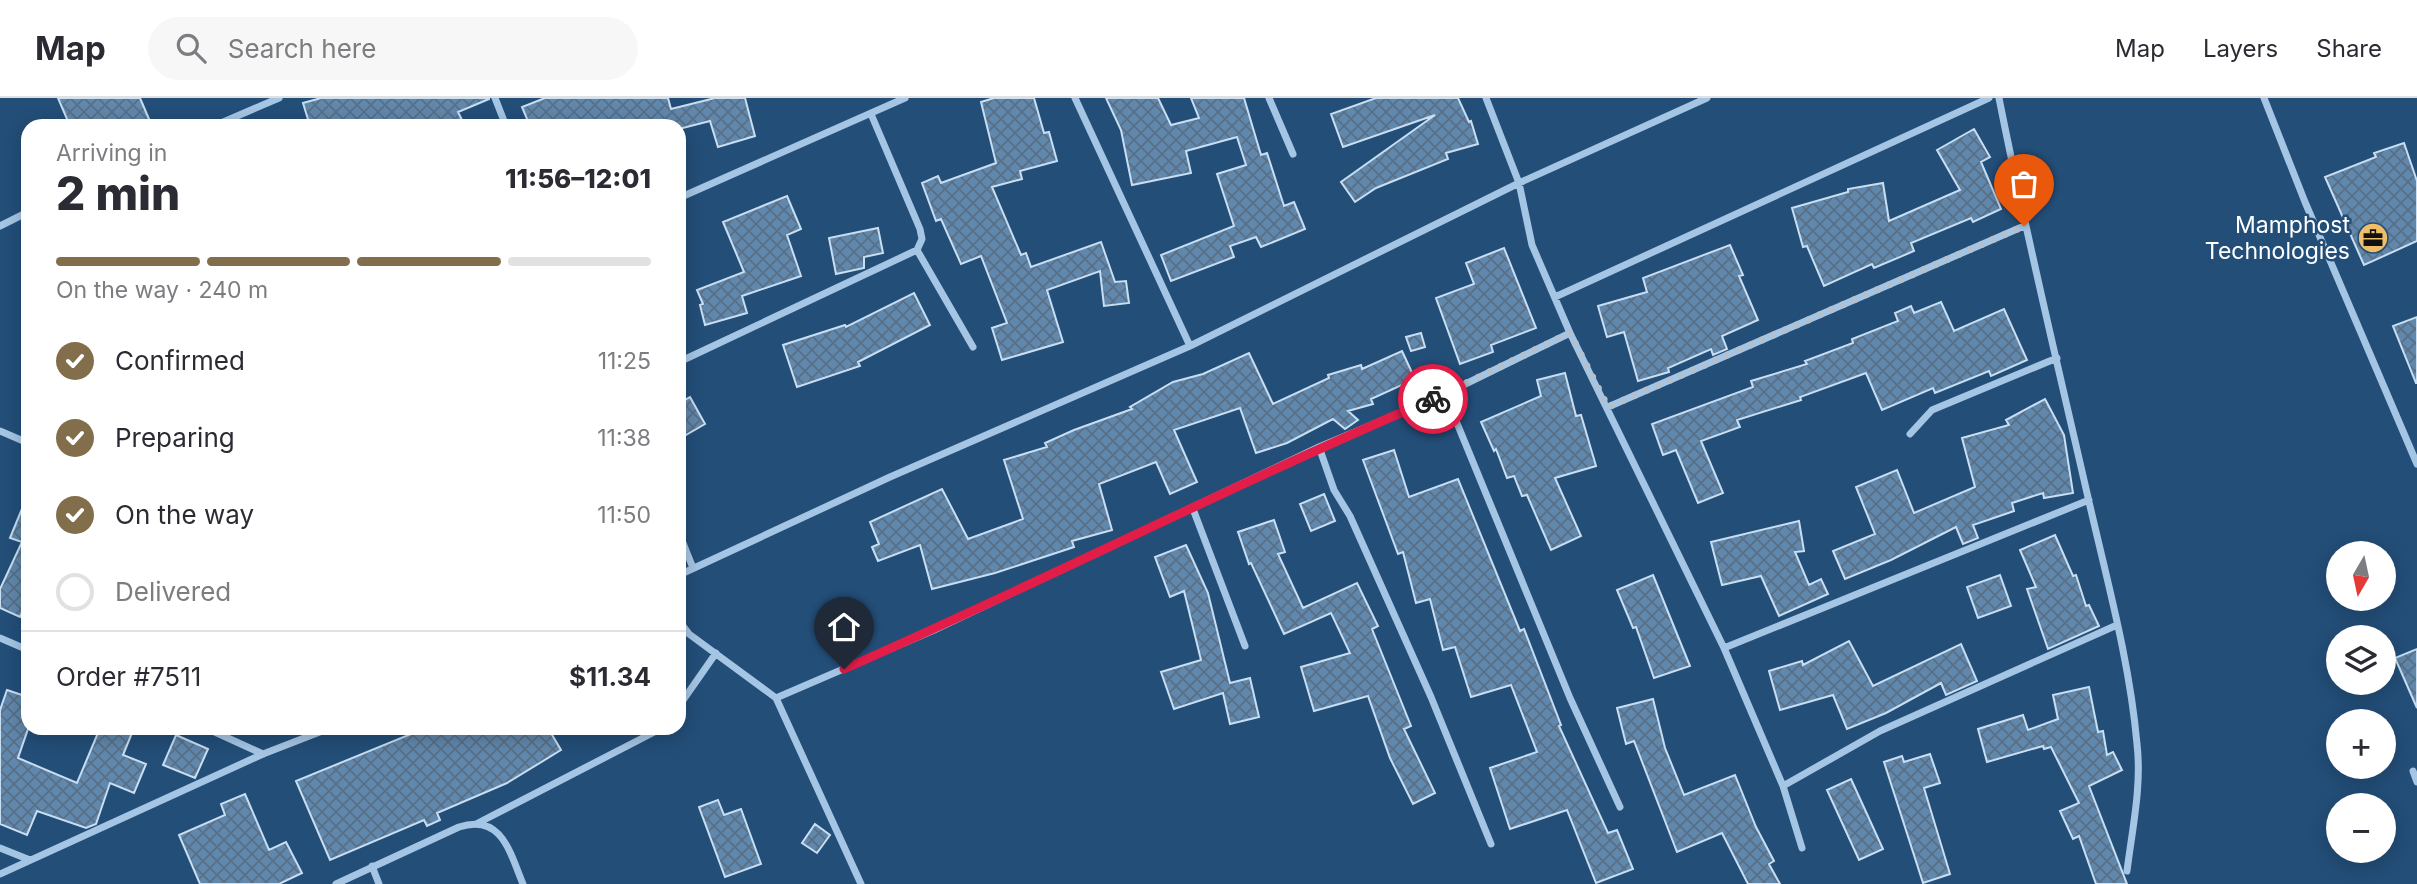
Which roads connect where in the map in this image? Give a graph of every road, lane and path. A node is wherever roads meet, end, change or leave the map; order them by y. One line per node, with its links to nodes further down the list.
1 (279, 98): 12 (street)
2 (495, 98): 13 (street)
3 (905, 98): 11 (street)
4 (1075, 98): 23 (street)
5 (1269, 98): 14 (street)
6 (1486, 98): 15 (street)
7 (1707, 98): 15 (street)
8 (1989, 98): 21 (street)
9 (1998, 98): 19 (street)
10 (2264, 98): 33 (street)
11 (871, 114): 16 (street); 20 (street)
12 (230, 119)
13 (503, 119)
14 (1293, 154)
15 (1519, 183): 21 (street); 23 (street)
16 (686, 195)
17 (21, 216): 18 (street)
18 (0, 226)
19 (2024, 226): 25 (street); 28 (street)
20 (917, 250): 24 (street); 26 (street)
21 (1555, 297): 22 (street)
22 (1570, 333): 27 (street); 28 (street)
23 (1189, 346): 37 (street)
24 (973, 348)
25 (2057, 358): 30 (street); 34 (street)
26 (686, 359)
27 (1445, 394): 32 (street); 55 (street)
28 (1608, 407): 44 (street)
29 (0, 431): 31 (street)
30 (1910, 434)
31 (21, 440)
32 (1319, 447): 35 (street); 57 (street)
33 (2417, 464)
34 (2089, 500): 39 (street); 44 (street)
35 (1194, 509): 42 (street); 47 (street)
36 (686, 550): 37 (street)
37 (693, 568): 38 (street)
38 (686, 572)
39 (2117, 625): 54 (street); 62 (street)
40 (686, 630): 45 (street)
41 (0, 638): 43 (street)
42 (1245, 646)
43 (21, 647)
44 (1724, 648): 54 (street)
45 (716, 653): 46 (street); 47 (street)
46 (686, 696)
47 (776, 698): 67 (street)
48 (221, 735): 51 (street)
49 (312, 735): 51 (street)
50 (648, 735): 56 (street)
51 (263, 754): 60 (street)
52 (2413, 771): 53 (street)
53 (2417, 782)
54 (1783, 786): 59 (street)
55 (1620, 807)
56 (478, 822): 61 (street); 66 (street)
57 (1491, 844)
58 (0, 848): 60 (street)
59 (1802, 848)
60 (30, 860): 63 (street)
61 (372, 866): 64 (street); 65 (street)
62 (2127, 871)
63 (0, 874)
64 (336, 884)
65 (379, 884)
66 (523, 884)
67 (861, 884)

